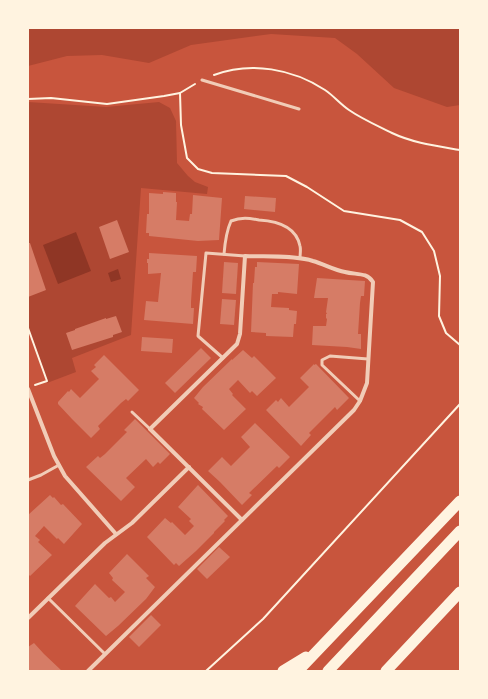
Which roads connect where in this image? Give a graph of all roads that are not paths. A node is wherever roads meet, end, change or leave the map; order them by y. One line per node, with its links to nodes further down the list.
1 (202, 80): 2 (lane)
2 (299, 109)
3 (224, 254): 4 (lane); 5 (lane); 6 (lane)
4 (245, 256): 5 (street); 6 (street)
5 (300, 258): 7 (street)
6 (223, 358): 11 (street)
7 (368, 359): 9 (street); 9 (lane)
8 (28, 389): 12 (street)
9 (360, 401): 16 (street)
10 (132, 412): 11 (lane)
11 (150, 429): 13 (street)
12 (59, 465): 14 (lane); 18 (street)
13 (189, 467): 16 (street); 18 (street)
14 (28, 480)
15 (460, 500): 22 (highway)
16 (242, 520): 23 (street)
17 (460, 531): 28 (highway)
18 (116, 534): 20 (street)
19 (460, 592): 24 (highway)
20 (48, 598): 21 (street); 23 (lane)
21 (28, 618)
22 (317, 651): 26 (highway); 27 (highway)
23 (105, 654): 25 (street)
24 (397, 660): 29 (highway); 30 (highway)
25 (88, 671)
26 (283, 671)
27 (298, 671)
28 (328, 671)
29 (386, 671)
30 (392, 671)

